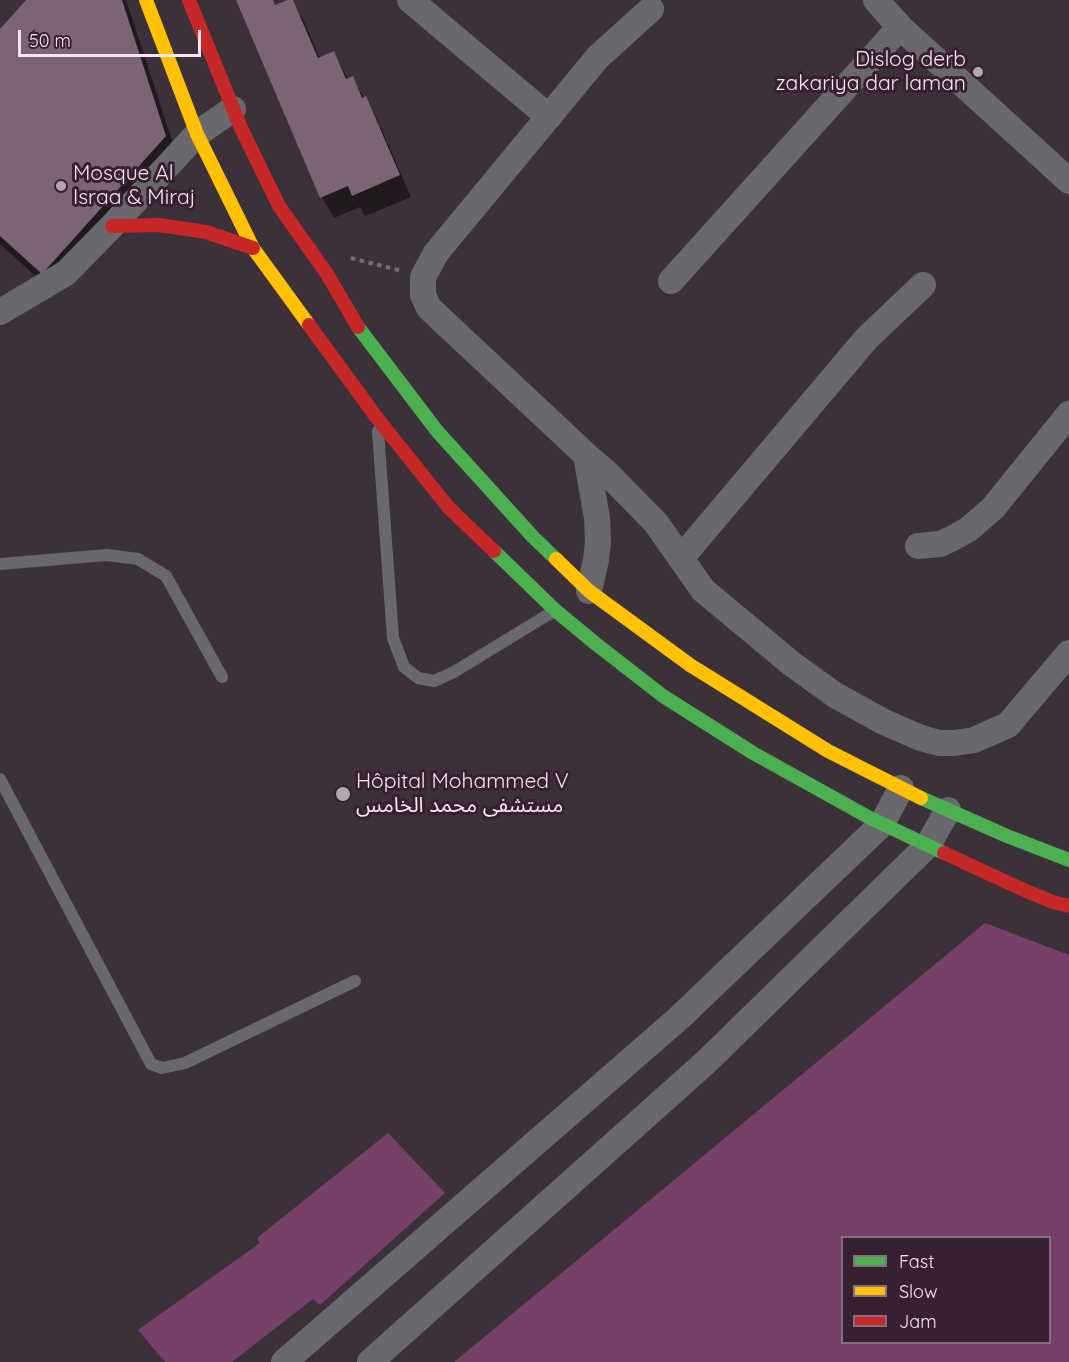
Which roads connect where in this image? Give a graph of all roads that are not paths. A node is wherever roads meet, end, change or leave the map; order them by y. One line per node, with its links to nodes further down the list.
1 (146, 0): 9 (street)
2 (189, 0): 7 (street)
3 (410, 0): 8 (street)
4 (876, 0): 6 (street)
5 (651, 9): 8 (street)
6 (900, 27): 10 (street); 13 (street)
7 (233, 108): 9 (street); 22 (street)
8 (549, 117): 18 (street)
9 (197, 134): 11 (street); 12 (street)
10 (1069, 181)
11 (112, 226): 12 (street); 15 (street)
12 (253, 248): 17 (street)
13 (671, 281)
14 (923, 285): 20 (street)
15 (5, 302)
16 (1069, 414): 19 (street)
17 (377, 418): 23 (street); 23 (lane)
18 (586, 454): 20 (street); 22 (street)
19 (918, 546)
20 (681, 558): 24 (street)
21 (0, 564): 25 (lane)
22 (589, 591): 27 (street)
23 (555, 610): 29 (street)
24 (1069, 653)
25 (222, 676)
26 (0, 779): 33 (lane)
27 (901, 789): 28 (street); 29 (street)
28 (948, 810): 30 (street); 31 (street)
29 (882, 824): 30 (street); 34 (street)
30 (928, 845): 32 (street); 35 (street)
31 (1069, 860)
32 (1069, 906)
33 (355, 981)
34 (284, 1362)
35 (370, 1362)

